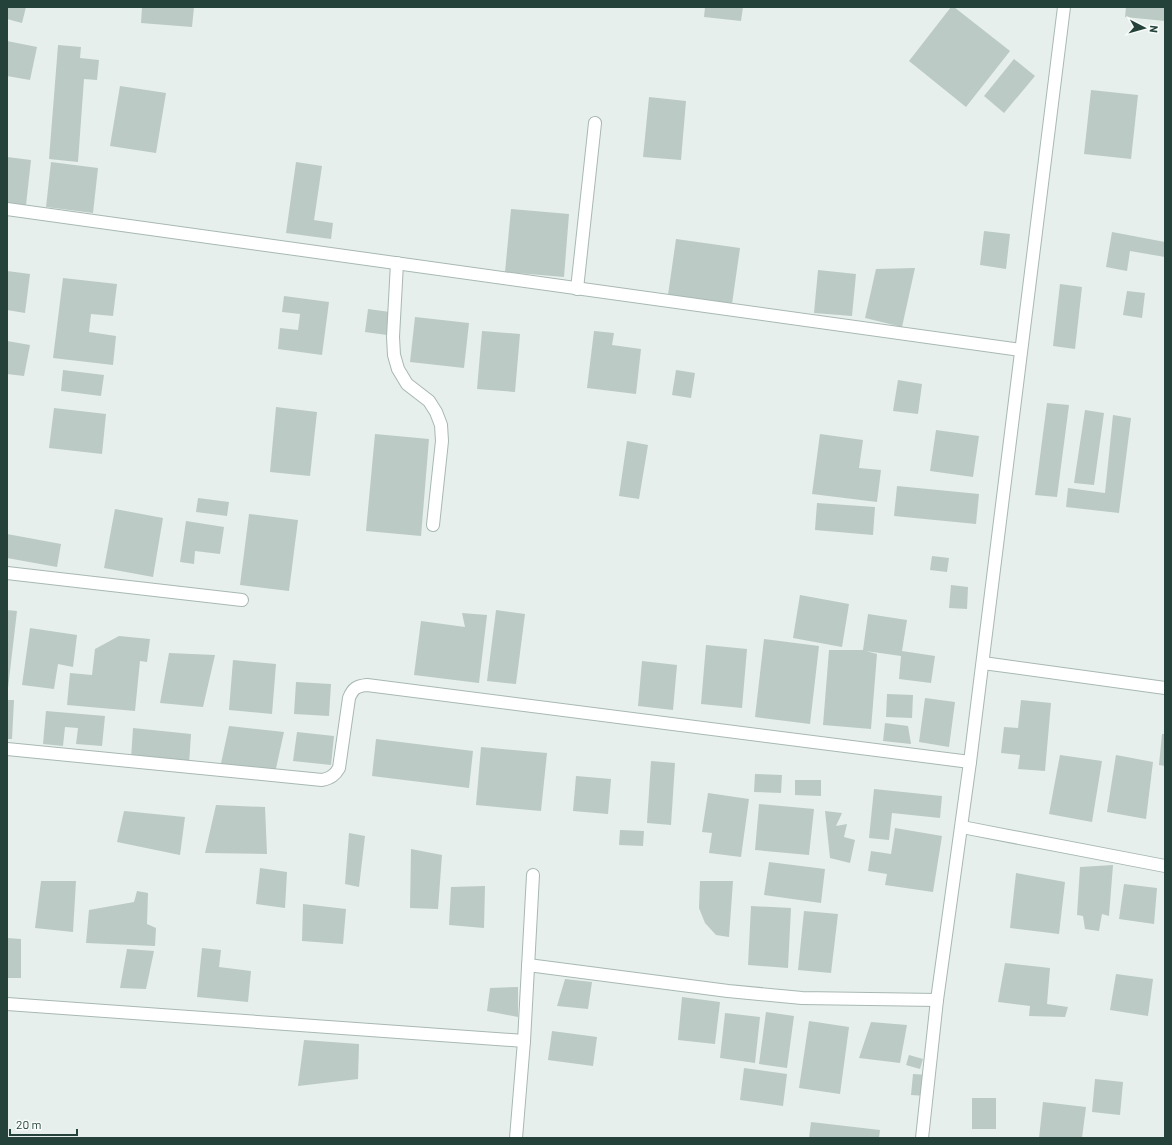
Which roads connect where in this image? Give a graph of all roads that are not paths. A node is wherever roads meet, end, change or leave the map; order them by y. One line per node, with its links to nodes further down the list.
1 (1064, 7): 6 (street)
2 (594, 123): 5 (street)
3 (7, 209): 4 (street)
4 (398, 263): 5 (street); 7 (street)
5 (577, 289): 6 (street)
6 (1021, 350): 10 (street)
7 (433, 525)
8 (7, 573): 9 (street)
9 (242, 600)
10 (983, 663): 11 (street); 13 (street)
11 (1165, 688)
12 (7, 749): 13 (street)
13 (970, 762): 14 (street)
14 (962, 827): 15 (street); 18 (street)
15 (1165, 866)
16 (533, 875): 17 (street)
17 (528, 965): 18 (street); 20 (street)
18 (938, 1000): 22 (street)
19 (7, 1004): 20 (street)
20 (524, 1041): 21 (street)
21 (516, 1138)
22 (922, 1138)

